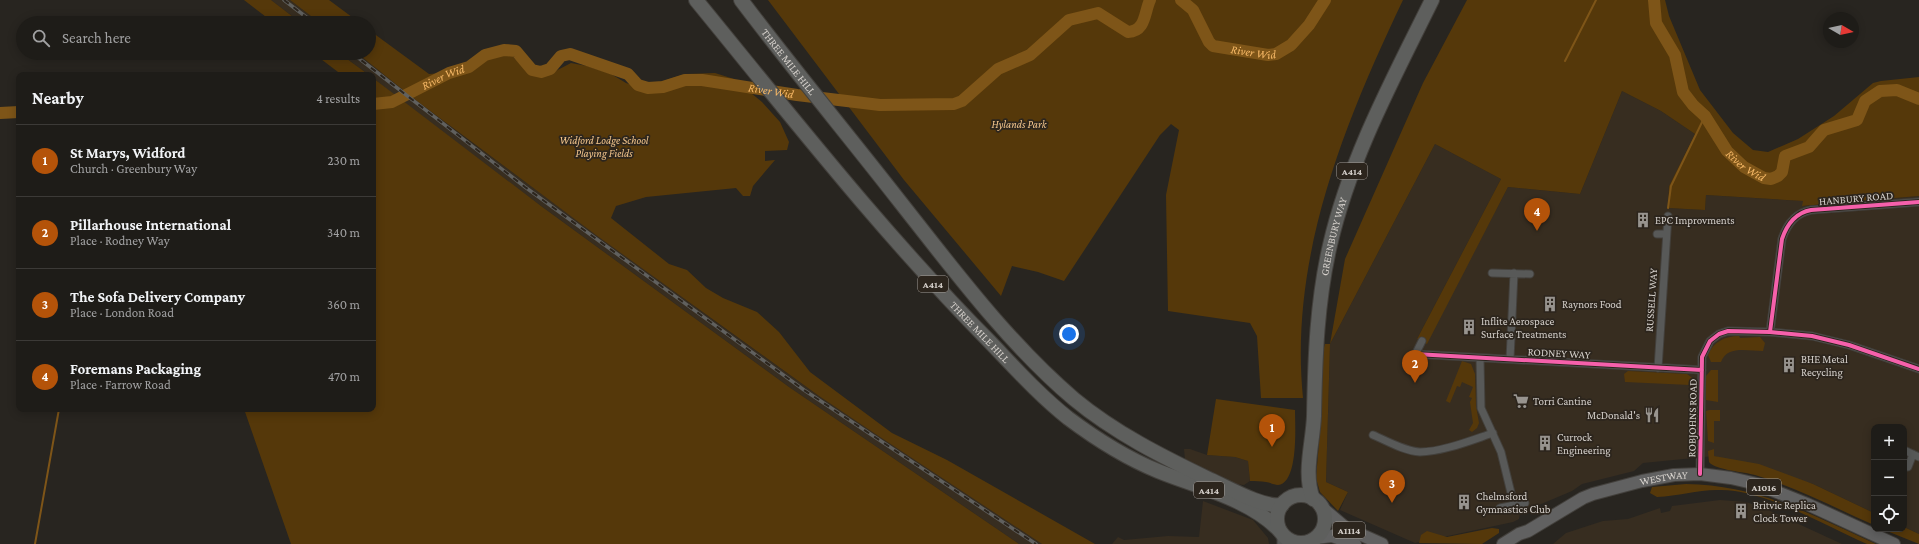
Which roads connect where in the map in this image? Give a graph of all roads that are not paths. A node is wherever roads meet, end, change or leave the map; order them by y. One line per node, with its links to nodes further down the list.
1 (696, 0): 32 (highway, THREE MILE HILL / A414)
2 (741, 0): 26 (highway, THREE MILE HILL / A414)
3 (1432, 0): 23 (highway, GREENBURY WAY / A414)
4 (1919, 202): 11 (street, HANBURY ROAD)
5 (1668, 216): 7 (street, RUSSELL WAY)
6 (1658, 234): 7 (street)
7 (1666, 234): 17 (street, RUSSELL WAY)
8 (1492, 273): 9 (street)
9 (1514, 273): 10 (street); 15 (street)
10 (1530, 274)
11 (1770, 332): 18 (street, ROBJOHNS ROAD); 19 (street, ROBJOHNS ROAD)
12 (1422, 341): 13 (street)
13 (1415, 354): 14 (street, RODNEY WAY); 16 (street)
14 (1480, 358): 15 (street, RODNEY WAY); 20 (street)
15 (1510, 359): 17 (street, RODNEY WAY)
16 (1411, 363)
17 (1658, 368): 19 (street, RODNEY WAY)
18 (1919, 369)
19 (1702, 370): 25 (street, ROBJOHNS ROAD)
20 (1493, 433): 21 (street); 29 (street)
21 (1373, 435)
22 (1916, 455): 24 (street)
23 (1309, 467): 26 (highway, GREENBURY WAY / A414); 27 (highway, GREENBURY WAY / A414)
24 (1908, 467)
25 (1700, 474): 31 (main road, WESTWAY / A1016); 38 (main road, WESTWAY / A1016)
26 (1284, 502): 27 (highway, A414); 32 (highway, A414)
27 (1317, 503): 33 (highway, A414); 35 (main road, A1114)
28 (1525, 503): 29 (street)
29 (1514, 505): 30 (street)
30 (1500, 508)
31 (1528, 531): 36 (main road, WESTWAY / A1016); 37 (main road, WESTWAY / A1016)
32 (1281, 536): 33 (highway, A414)
33 (1313, 540): 34 (main road, A1114)
34 (1355, 544)
35 (1382, 544)
36 (1503, 544)
37 (1515, 544)
38 (1894, 544)

